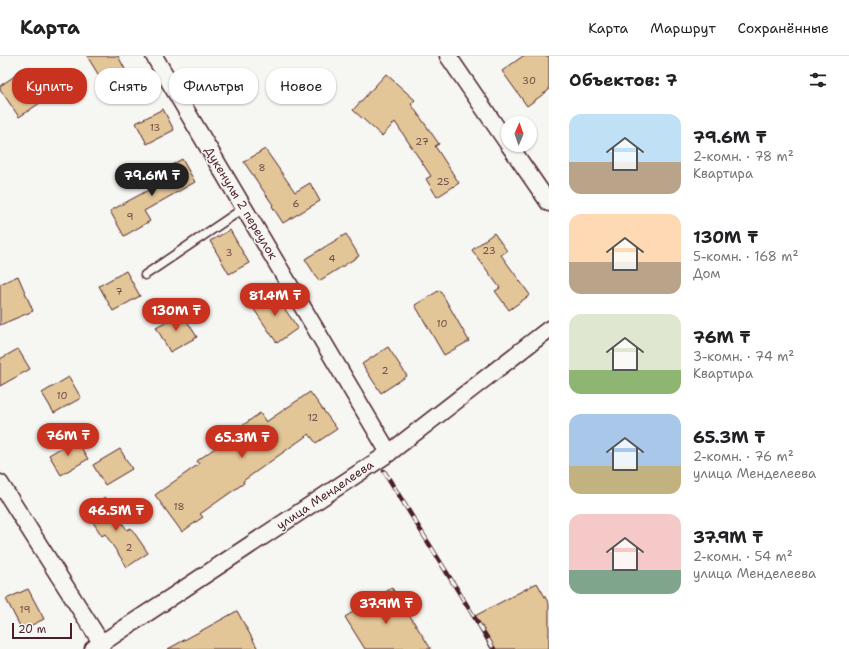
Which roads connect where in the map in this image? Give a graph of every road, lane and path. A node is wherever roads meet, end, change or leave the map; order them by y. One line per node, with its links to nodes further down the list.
1 (154, 56): 6 (street, Дукенулы 2 переулок)
2 (448, 56): 3 (street)
3 (501, 134)
4 (514, 152): 5 (street)
5 (549, 203)
6 (244, 208): 7 (lane); 9 (street, Дукенулы 2 переулок)
7 (145, 275)
8 (549, 330): 9 (street, улица Менделеева)
9 (389, 453): 11 (street, улица Менделеева)
10 (0, 483): 11 (street)
11 (97, 647)

